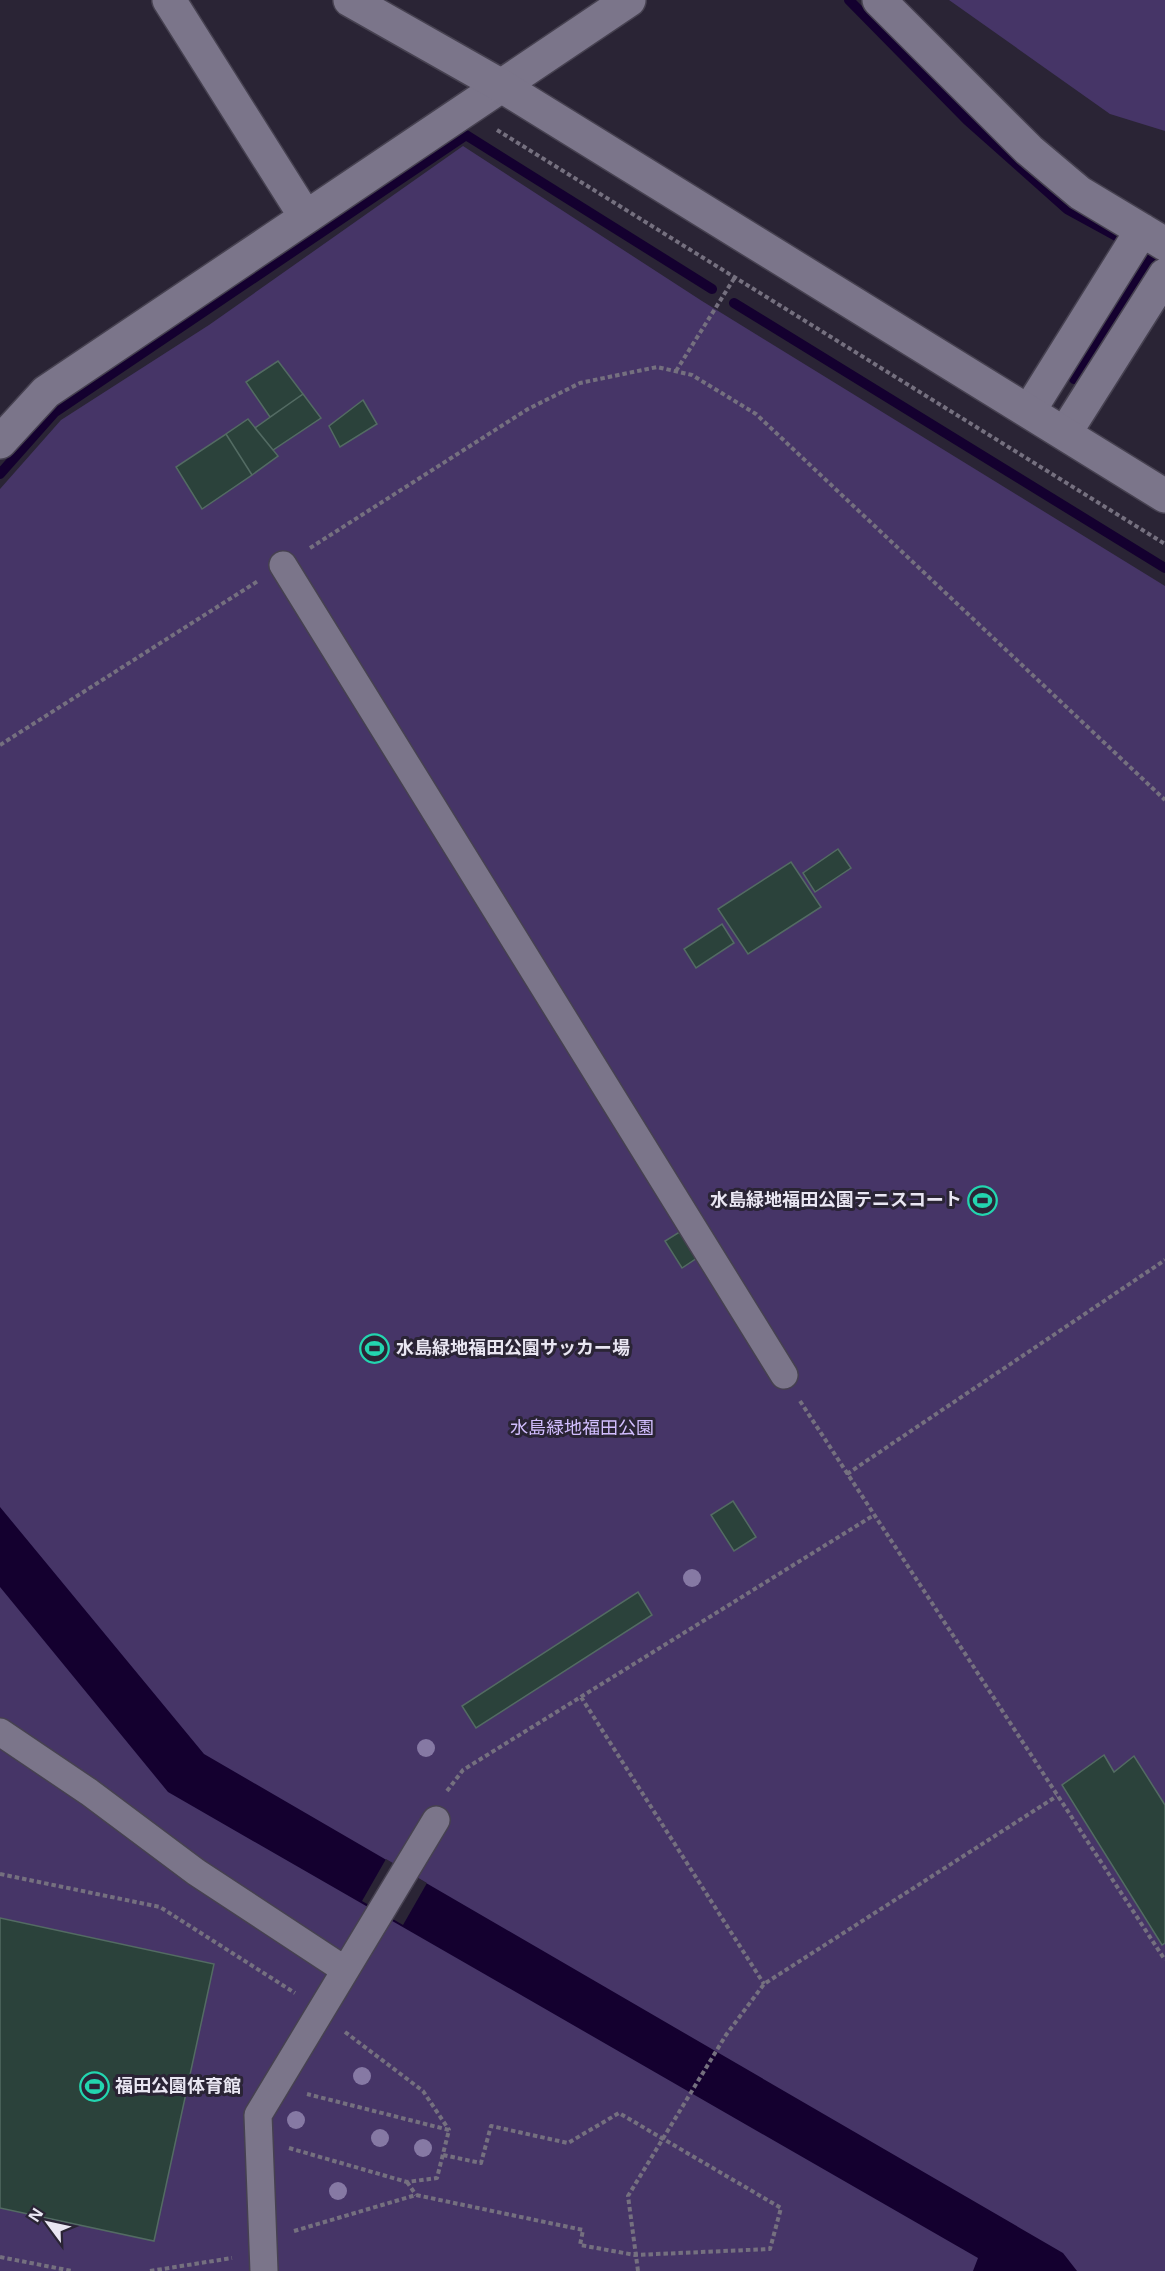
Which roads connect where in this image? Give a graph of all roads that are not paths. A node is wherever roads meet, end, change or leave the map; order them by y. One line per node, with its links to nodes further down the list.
1 (169, 0): 6 (street)
2 (350, 0): 5 (street)
3 (629, 0): 5 (street)
4 (879, 0): 7 (street)
5 (500, 85): 6 (street); 9 (street)
6 (313, 211): 11 (street)
7 (1154, 237): 9 (street)
8 (1165, 275): 10 (street)
9 (1029, 411): 10 (street)
10 (1065, 434): 12 (street)
11 (0, 442)
12 (1165, 496)
13 (283, 565): 14 (street)
14 (784, 1375)
15 (0, 1732): 17 (street)
16 (436, 1820): 17 (street)
17 (345, 1970): 18 (street)
18 (263, 2262)

